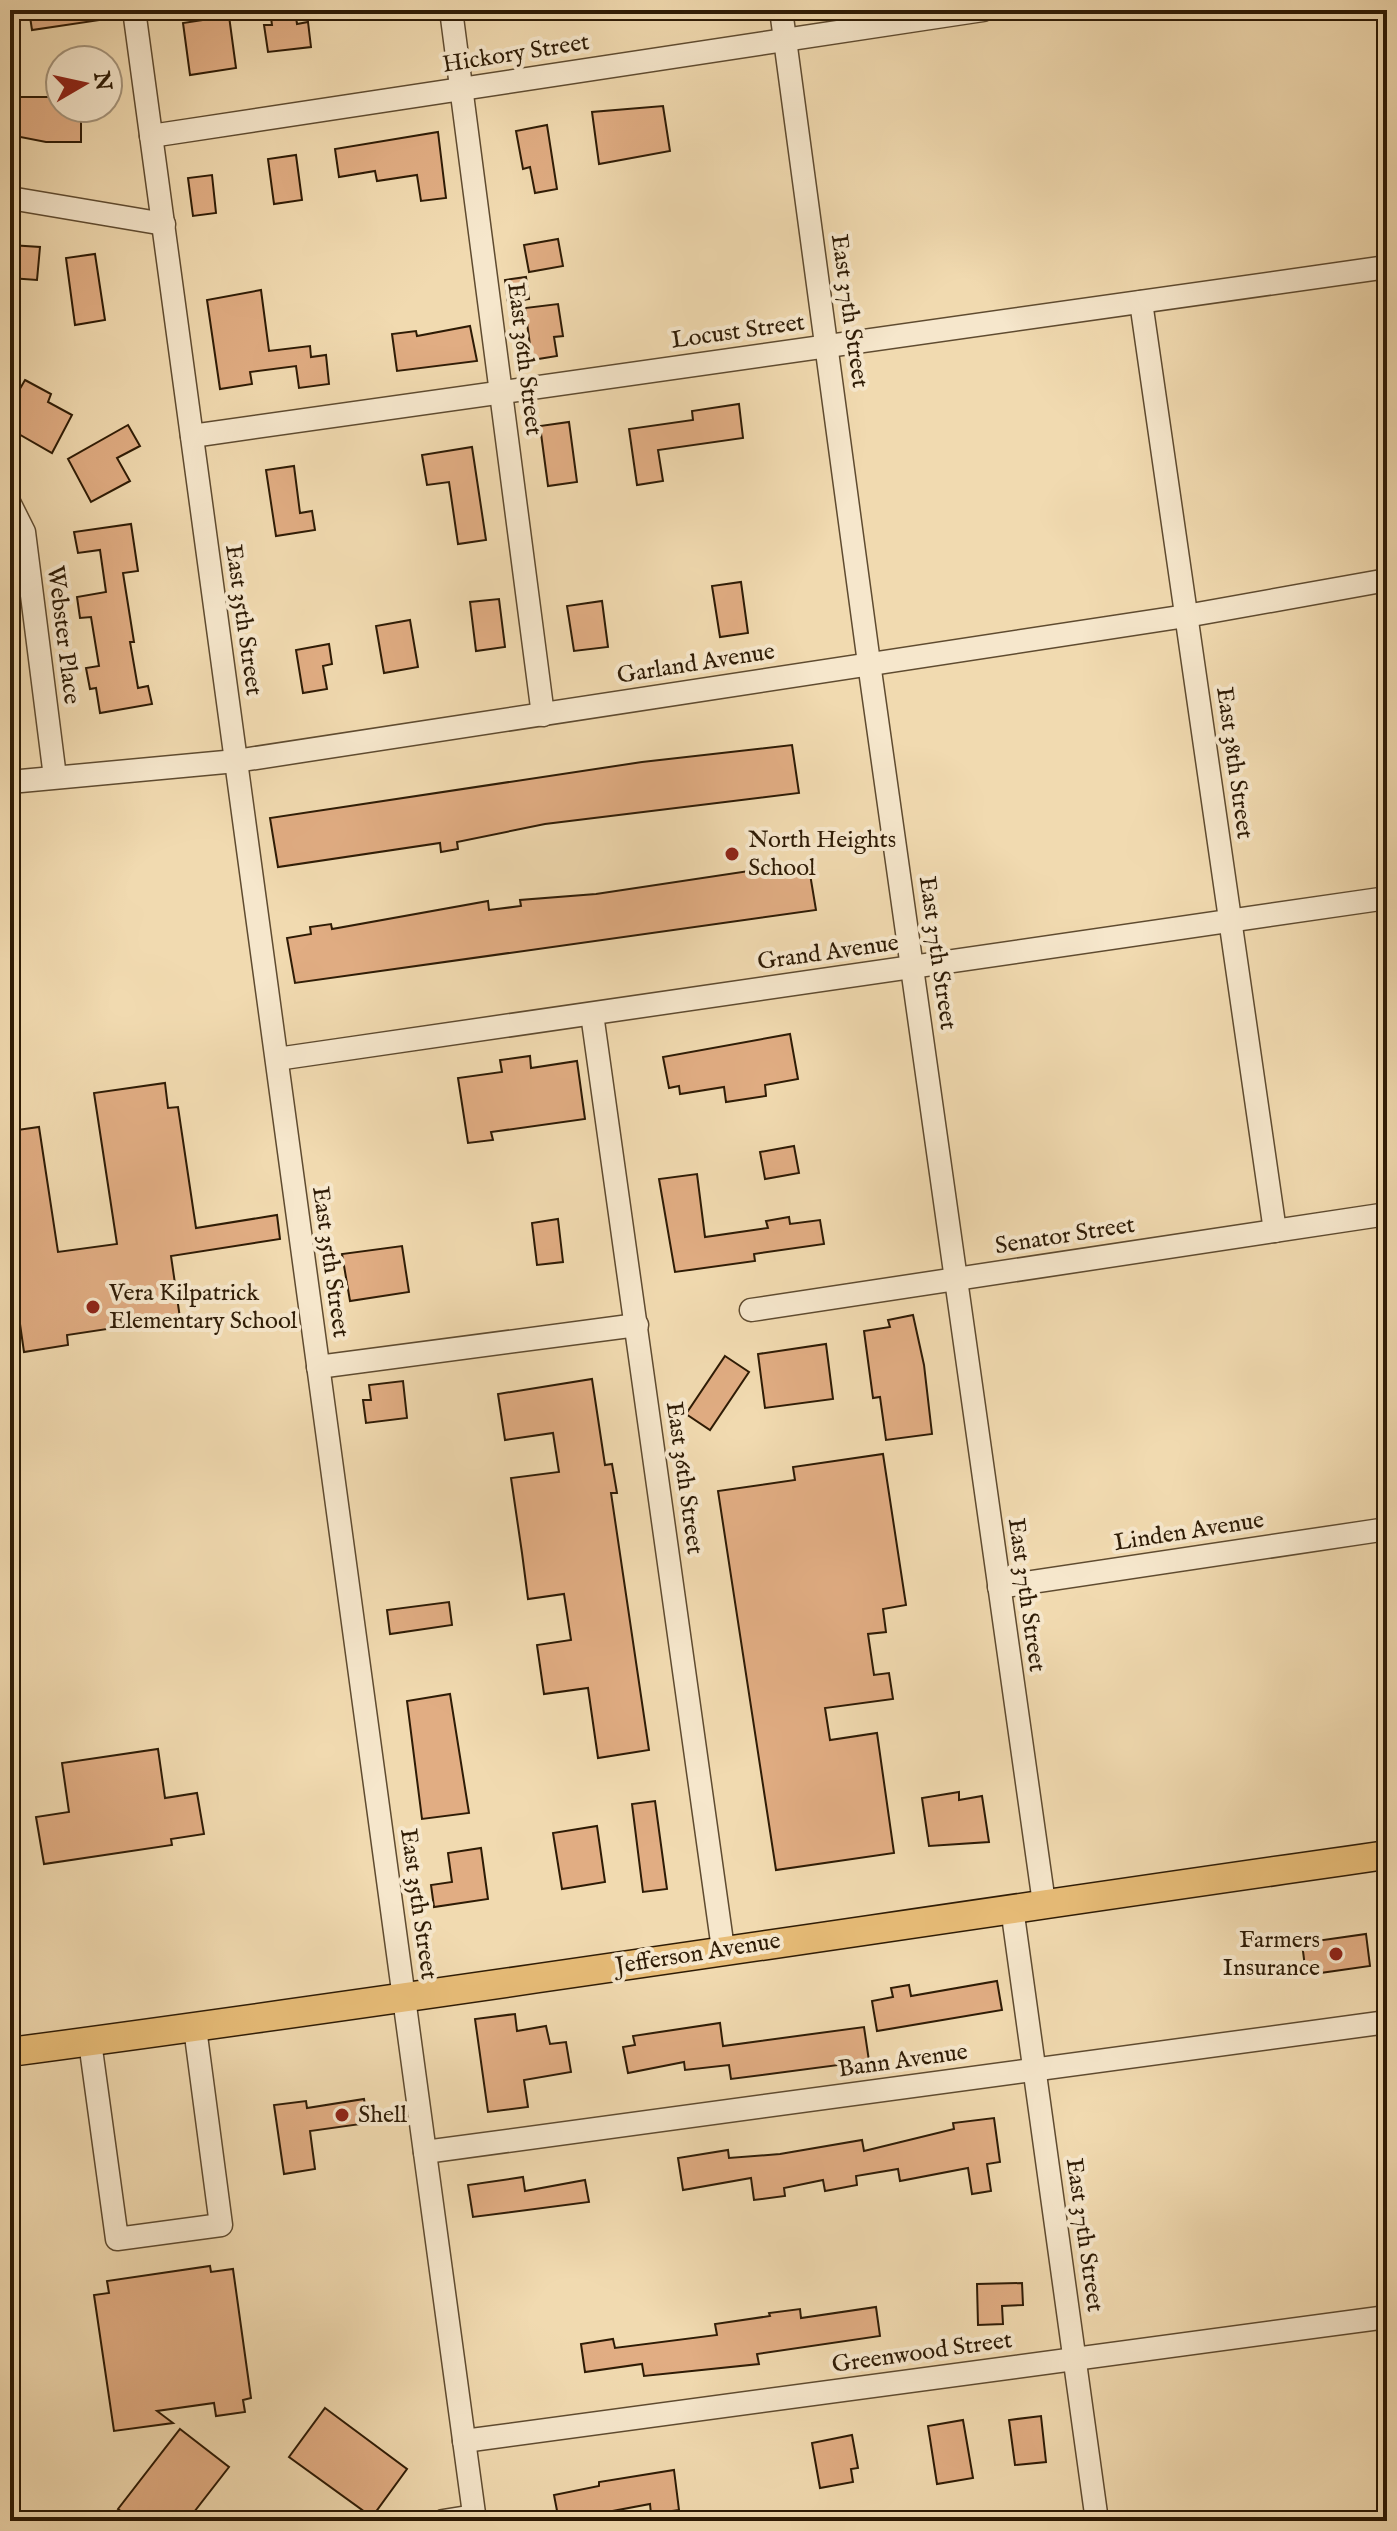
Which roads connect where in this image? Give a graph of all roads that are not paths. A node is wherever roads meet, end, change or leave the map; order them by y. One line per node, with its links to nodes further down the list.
1 (134, 10): 7 (street, East 35th Street)
2 (451, 10): 6 (street, East 36th Street)
3 (781, 10): 5 (street, East 37th Street)
4 (983, 10): 5 (street, Hickory Street)
5 (786, 40): 6 (street, Hickory Street); 12 (street, East 37th Street)
6 (462, 89): 7 (street, Hickory Street); 13 (street, East 36th Street)
7 (151, 136): 9 (street, East 35th Street)
8 (10, 198): 9 (street)
9 (164, 224): 14 (street, East 35th Street)
10 (1387, 267): 11 (street, Locust Street)
11 (1141, 302): 12 (street, Locust Street); 17 (street, East 38th Street)
12 (828, 346): 13 (street, Locust Street); 18 (street, East 37th Street)
13 (502, 392): 14 (street, Locust Street); 19 (street, East 36th Street)
14 (192, 436): 20 (street, East 35th Street)
15 (10, 504): 21 (street, Webster Place)
16 (1387, 580): 17 (street, Garland Avenue)
17 (1186, 616): 18 (street, Garland Avenue); 24 (street, East 38th Street)
18 (869, 663): 19 (street, Garland Avenue); 25 (street, East 37th Street)
19 (543, 715): 20 (street, Garland Avenue)
20 (236, 761): 21 (street, Garland Avenue); 27 (street, East 35th Street)
21 (55, 777): 22 (street, Garland Avenue)
22 (10, 782)
23 (1387, 898): 24 (street, Grand Avenue)
24 (1230, 921): 25 (street, Grand Avenue); 29 (street, East 38th Street)
25 (913, 968): 26 (street, Grand Avenue); 30 (street, East 37th Street)
26 (592, 1014): 27 (street, Grand Avenue); 32 (street, East 36th Street)
27 (277, 1059): 33 (street, East 35th Street)
28 (1387, 1214): 29 (street, Senator Street)
29 (1275, 1231): 30 (street, Senator Street)
30 (956, 1279): 31 (street, Senator Street); 35 (street, East 37th Street)
31 (751, 1310)
32 (637, 1325): 33 (street); 39 (street, East 36th Street)
33 (318, 1367): 40 (street, East 35th Street)
34 (1387, 1529): 35 (street, Linden Avenue)
35 (999, 1587): 37 (street, East 37th Street)
36 (1387, 1855): 37 (main road, Jefferson Avenue)
37 (1044, 1903): 38 (main road, Jefferson Avenue)
38 (1012, 1908): 39 (main road, Jefferson Avenue); 45 (street, East 37th Street)
39 (723, 1949): 40 (main road, Jefferson Avenue)
40 (404, 2000): 42 (main road, Jefferson Avenue); 46 (street, East 35th Street)
41 (1387, 2022): 45 (street, Bann Avenue)
42 (195, 2028): 43 (main road, Jefferson Avenue); 43 (street)
43 (90, 2042): 44 (main road, Jefferson Avenue)
44 (10, 2052)
45 (1035, 2070): 46 (street, Bann Avenue); 48 (street, East 37th Street)
46 (425, 2152): 49 (street, East 35th Street)
47 (1387, 2317): 48 (street, Greenwood Street)
48 (1075, 2359): 49 (street, Greenwood Street); 52 (street, East 37th Street)
49 (464, 2441): 50 (street, East 35th Street)
50 (475, 2519): 51 (street)
51 (443, 2521)
52 (1097, 2521)

